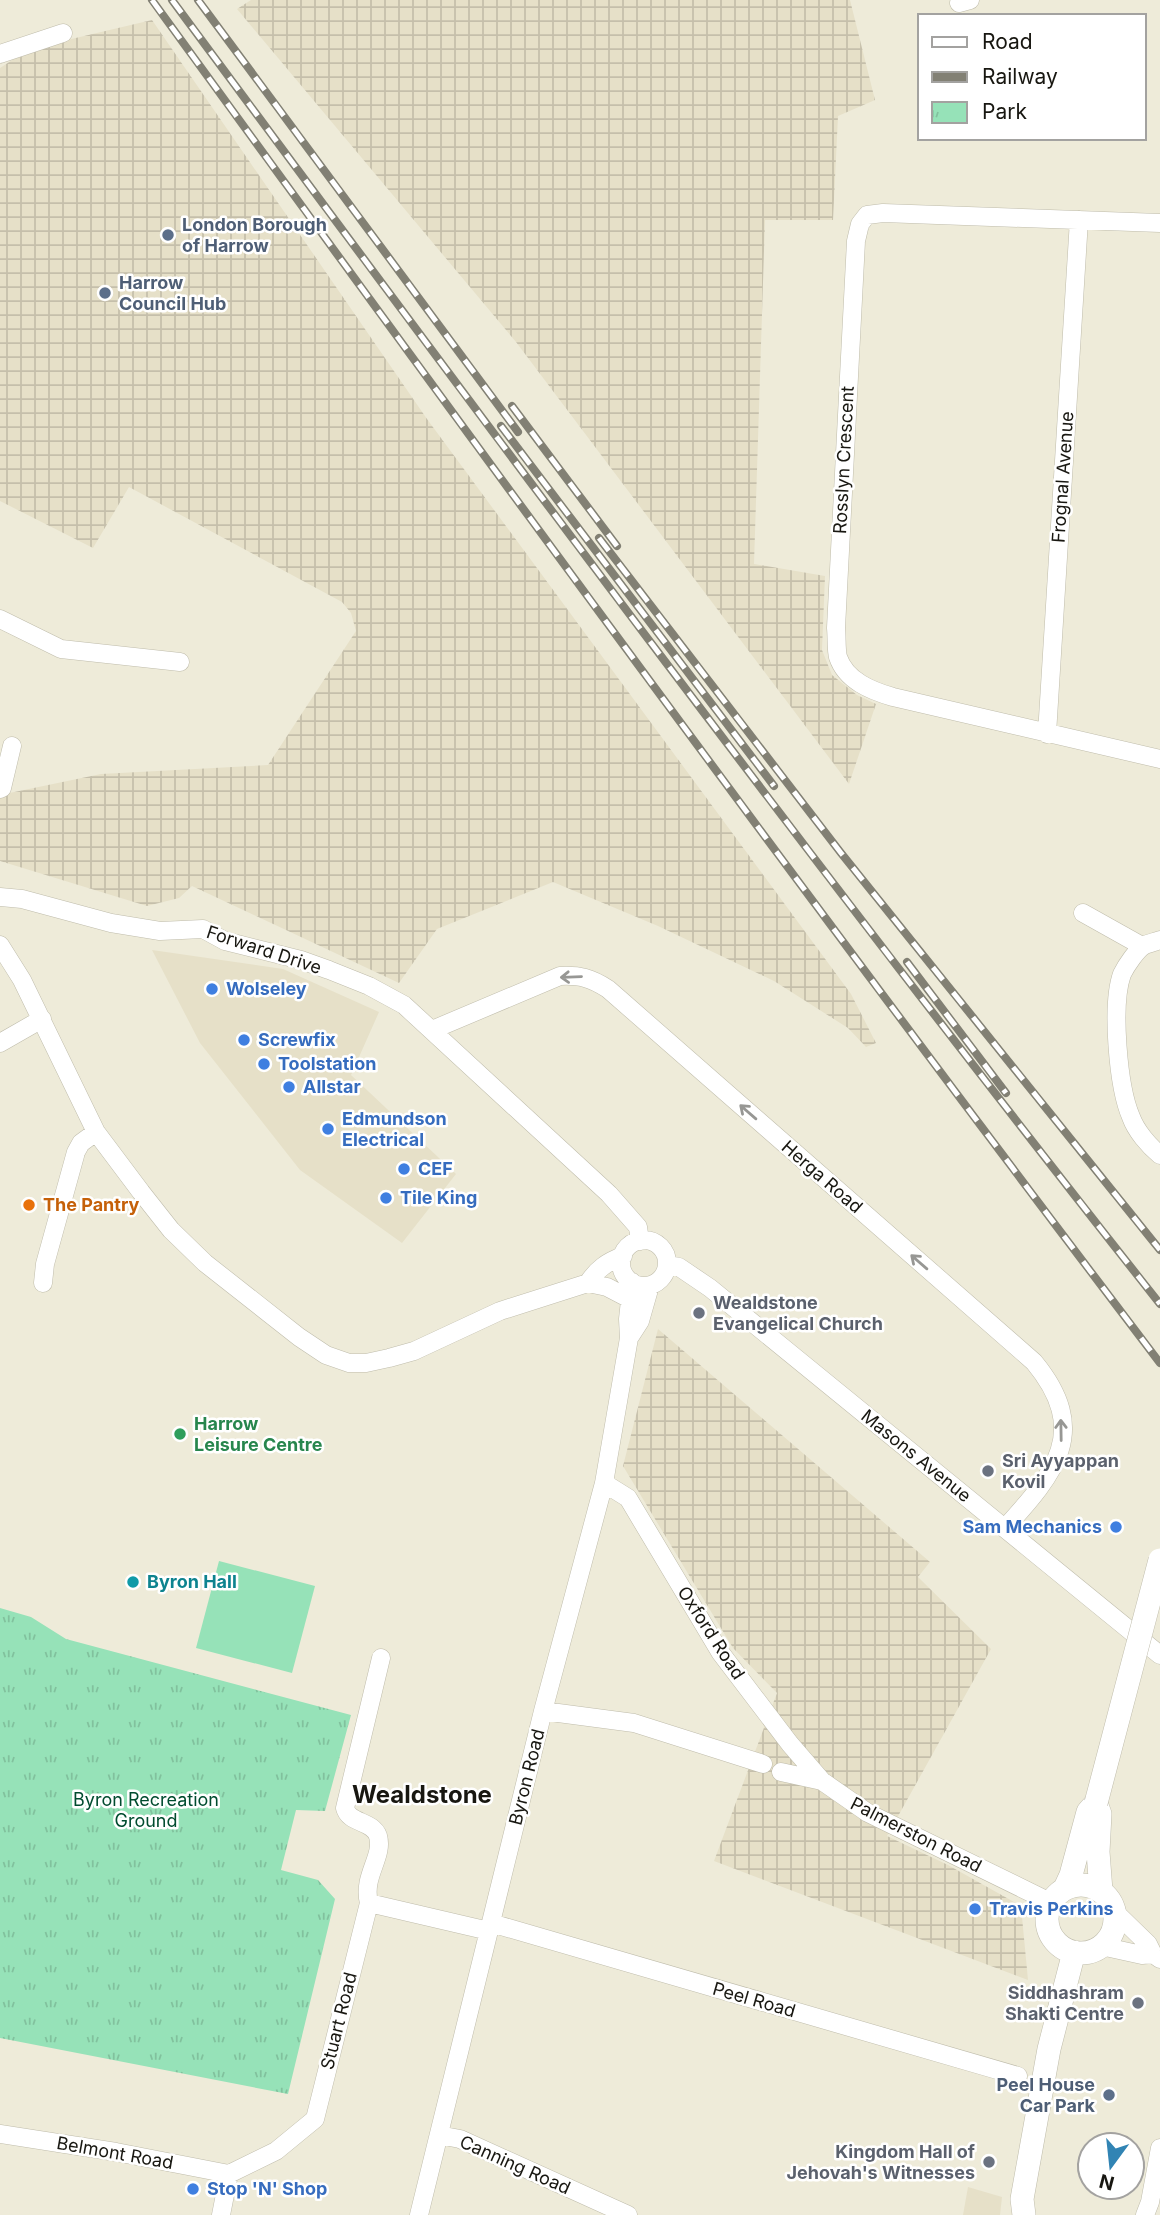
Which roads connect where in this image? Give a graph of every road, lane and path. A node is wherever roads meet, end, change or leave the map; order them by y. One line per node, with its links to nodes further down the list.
1 (63, 33): 2 (street)
2 (0, 54)
3 (1079, 220): 4 (street, Rosslyn Crescent); 7 (street, Frognal Avenue); 7 (street, Rosslyn Crescent)
4 (1160, 223)
5 (0, 619): 6 (street)
6 (180, 662)
7 (1047, 734): 9 (street, Rosslyn Crescent)
8 (12, 746): 10 (street)
9 (1160, 759)
10 (0, 789)
11 (0, 897): 17 (street, Forward Drive)
12 (1083, 913): 15 (street)
13 (1160, 940): 15 (street)
14 (0, 945): 16 (street)
15 (1142, 946): 20 (street)
16 (42, 1019): 18 (street); 19 (street)
17 (432, 1030): 21 (street); 30 (street, Herga Road, one-way to 17)
18 (0, 1043)
19 (96, 1132): 24 (street); 25 (street)
20 (1160, 1155)
21 (640, 1241): 22 (street); 23 (street)
22 (622, 1256): 25 (street); 27 (street)
23 (667, 1265): 26 (street); 30 (street, Masons Avenue)
24 (43, 1283)
25 (588, 1283): 27 (street)
26 (650, 1286): 27 (street); 28 (street, Byron Road)
27 (631, 1291): 28 (street, Byron Road)
28 (629, 1338): 29 (street, Byron Road)
29 (604, 1483): 34 (street, Byron Road); 37 (street, Oxford Road)
30 (1005, 1528): 32 (street, Masons Avenue)
31 (1160, 1560): 38 (main road, bridge)
32 (1160, 1655)
33 (381, 1658): 41 (street, Stuart Road)
34 (543, 1710): 35 (street); 43 (street, Byron Road)
35 (763, 1764)
36 (782, 1772): 37 (street, Palmerston Road)
37 (822, 1782): 40 (street, Palmerston Road)
38 (1091, 1830): 39 (main road); 40 (main road)
39 (1101, 1891): 40 (main road); 42 (main road)
40 (1058, 1895): 45 (main road)
41 (369, 1903): 43 (street); 51 (street, Stuart Road)
42 (1114, 1911): 44 (main road); 46 (street)
43 (490, 1927): 47 (street, Peel Road); 49 (street, Byron Road)
44 (1101, 1946): 45 (main road); 46 (street)
45 (1074, 1952): 52 (main road)
46 (1156, 1956)
47 (1018, 2076)
48 (0, 2134): 51 (street, Belmont Road)
49 (439, 2135): 54 (street, Byron Road); 55 (street, Canning Road)
50 (1160, 2148): 56 (street)
51 (229, 2174): 53 (street)
52 (1019, 2210)
53 (221, 2215)
54 (419, 2215)
55 (628, 2215)
56 (1145, 2215)

